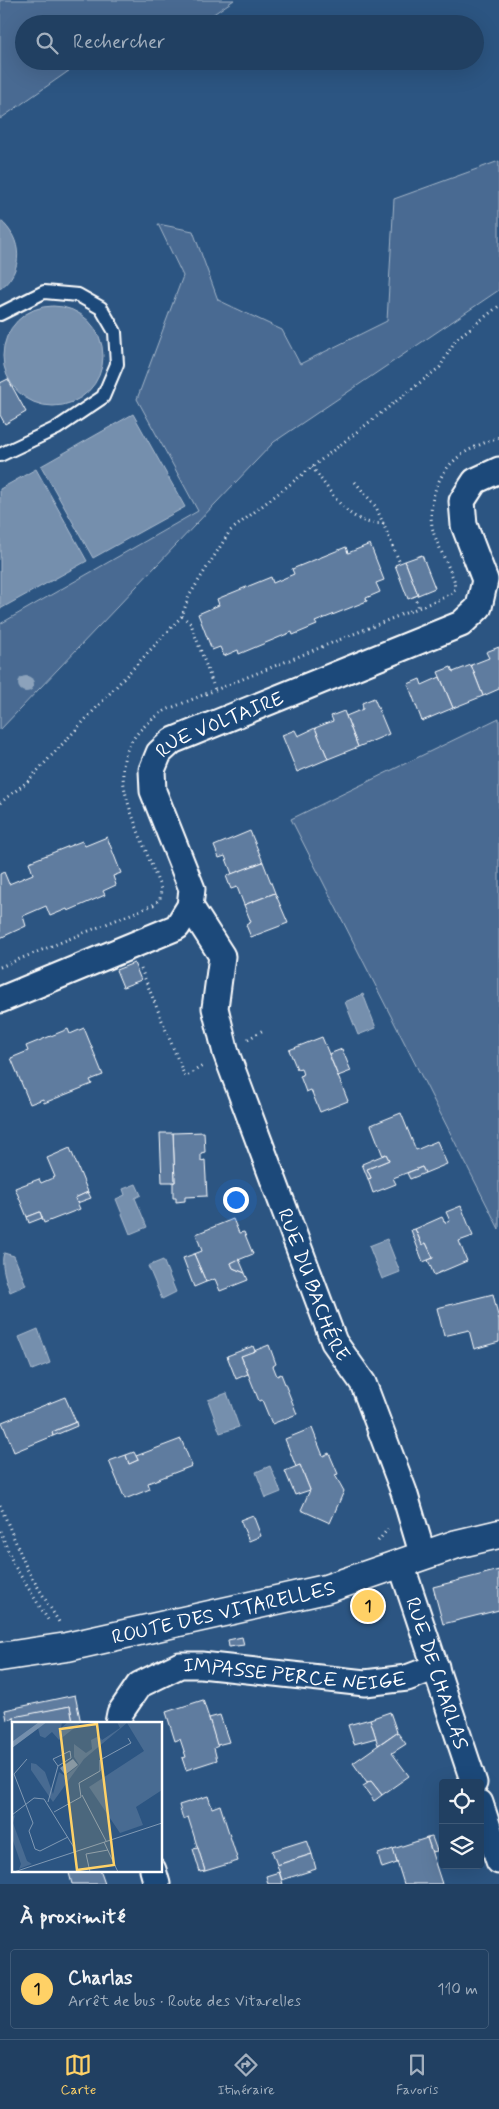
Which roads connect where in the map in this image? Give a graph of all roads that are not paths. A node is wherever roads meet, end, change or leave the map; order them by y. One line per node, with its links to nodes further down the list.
1 (0, 314): 2 (lane)
2 (0, 455)
3 (499, 470): 4 (street, RUE VOLTAIRE)
4 (190, 906): 5 (street); 7 (street, RUE DU BACHÉRE)
5 (0, 1000)
6 (499, 1534): 7 (main road, ROUTE DES VITARELLES)
7 (412, 1560): 8 (main road, ROUTE DES VITARELLES); 9 (street, RUE DE CHARLAS)
8 (0, 1657)
9 (436, 1667): 10 (street, IMPASSE PERCE NEIGE); 11 (street, RUE DE CHARLAS)
10 (118, 1722)
11 (473, 1779)
12 (484, 1815): 13 (street)
13 (499, 1861)

